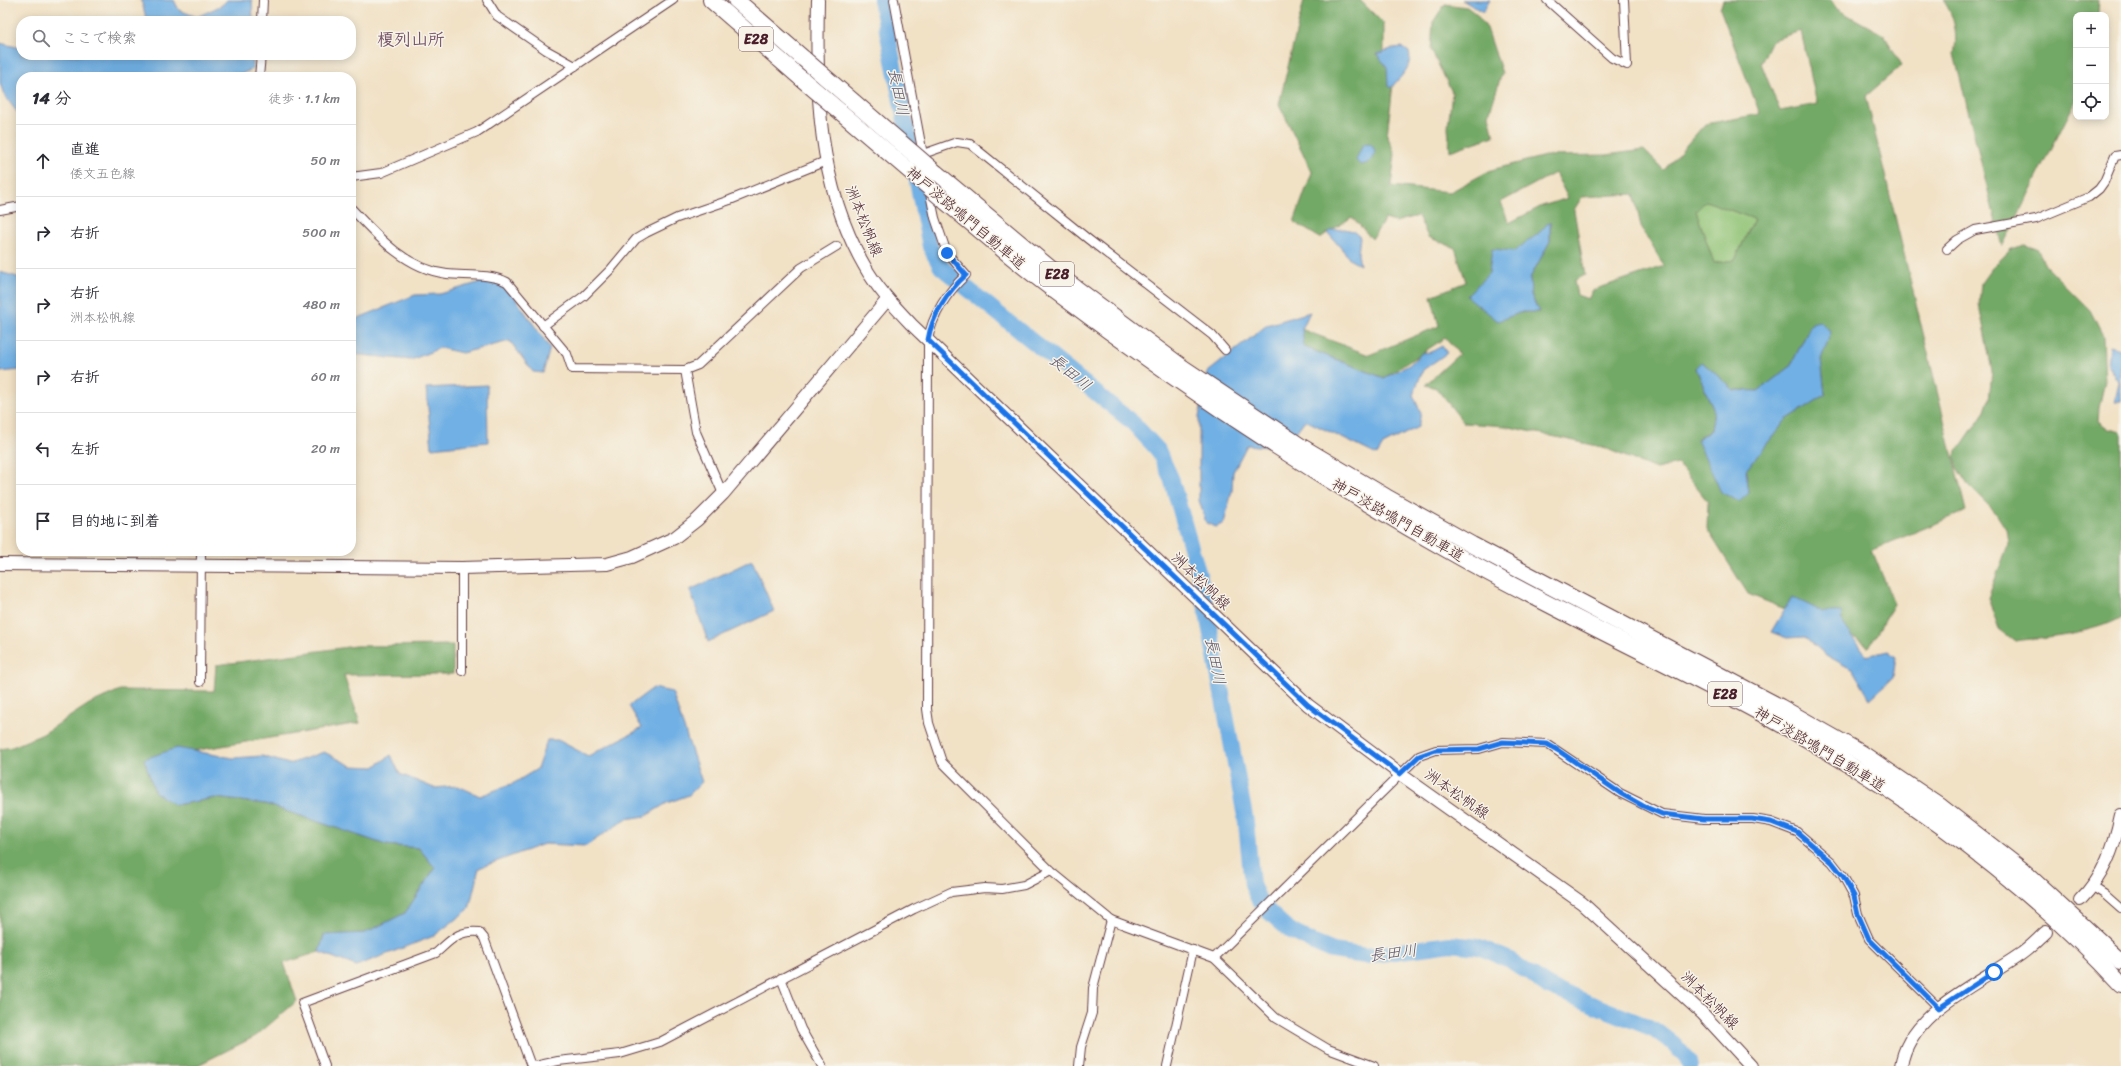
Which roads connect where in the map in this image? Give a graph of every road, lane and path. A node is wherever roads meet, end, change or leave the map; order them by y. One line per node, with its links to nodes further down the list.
1 (263, 0): 10 (street)
2 (487, 0): 12 (street)
3 (673, 0): 12 (street)
4 (711, 0): 28 (highway, 神戸淡路鳴門自動車道 / E28, bridge)
5 (736, 0): 28 (highway, 神戸淡路鳴門自動車道 / E28, bridge)
6 (818, 0): 16 (main road, 洲本松帆線)
7 (894, 0): 14 (street)
8 (1547, 0): 9 (street)
9 (1624, 0)
10 (262, 16)
11 (261, 60): 13 (street)
12 (575, 66): 17 (street)
13 (259, 72)
14 (923, 154): 25 (street); 26 (street)
15 (2121, 155): 22 (street)
16 (826, 161): 23 (main road, 洲本松帆線); 24 (street)
17 (356, 176)
18 (16, 207): 19 (street)
19 (0, 210)
20 (356, 213): 24 (street)
21 (837, 246): 27 (street)
22 (1946, 249)
23 (888, 299): 25 (main road, 洲本松帆線); 30 (main road)
24 (543, 326): 27 (street)
25 (928, 340): 37 (main road, 洲本松帆線); 39 (street)
26 (1225, 350)
27 (685, 370): 30 (street)
28 (1179, 373): 29 (highway, 神戸淡路鳴門自動車道 / E28)
29 (1296, 452): 47 (highway, 神戸淡路鳴門自動車道 / E28); 49 (highway, 神戸淡路鳴門自動車道 / E28)
30 (723, 494): 34 (main road)
31 (201, 556): 33 (street)
32 (0, 564): 33 (main road)
33 (202, 566): 34 (main road); 36 (street)
34 (462, 568): 35 (street)
35 (462, 671)
36 (200, 682)
37 (1400, 774): 46 (street); 50 (street); 58 (main road, 洲本松帆線)
38 (2121, 815): 40 (main road)
39 (1051, 872): 43 (street); 48 (street)
40 (2093, 887): 41 (main road); 42 (street)
41 (2080, 900)
42 (2121, 909)
43 (1111, 920): 45 (street); 55 (street)
44 (2046, 932): 50 (main road)
45 (1193, 950): 46 (street); 56 (street)
46 (1214, 958): 57 (street)
47 (2121, 962)
48 (781, 978): 53 (street); 54 (street)
49 (2121, 984)
50 (1939, 1008): 59 (main road)
51 (325, 1066): 52 (street)
52 (531, 1066)
53 (534, 1066)
54 (822, 1066)
55 (1079, 1066)
56 (1167, 1066)
57 (1374, 1066)
58 (1751, 1066)
59 (1901, 1066)

